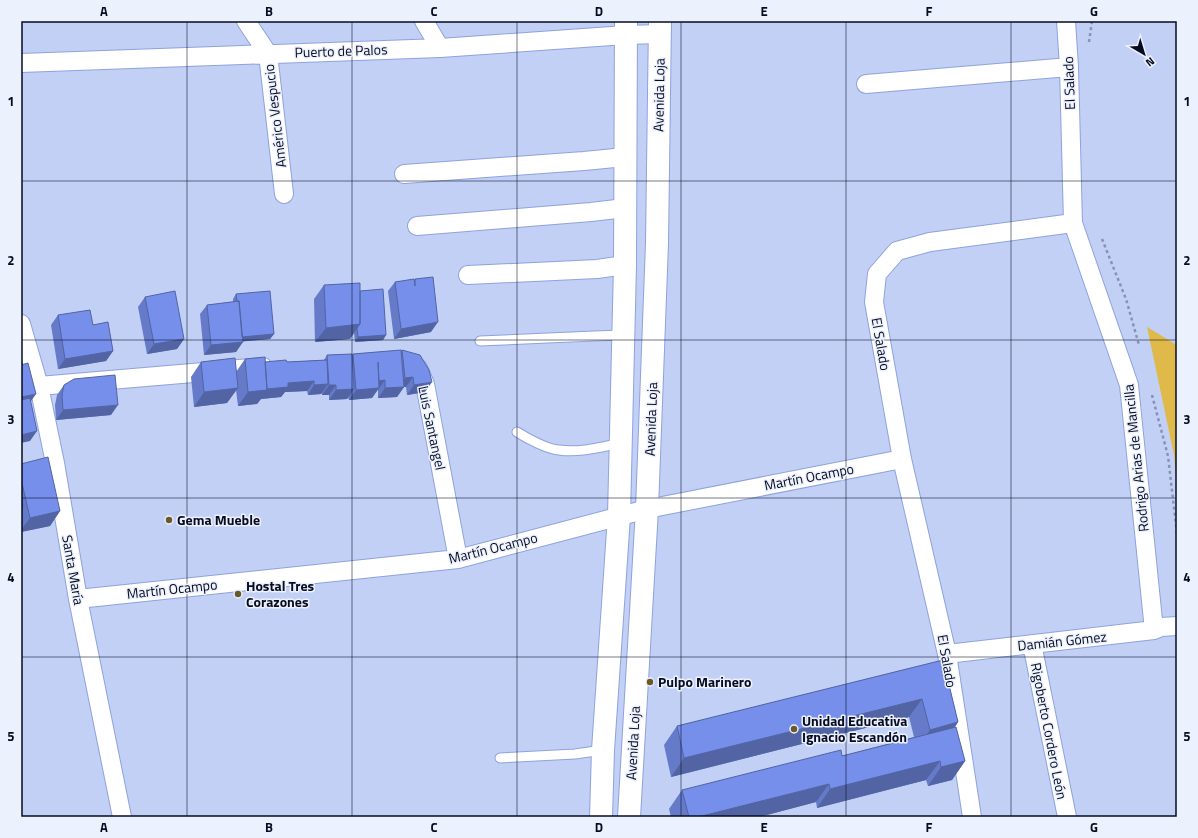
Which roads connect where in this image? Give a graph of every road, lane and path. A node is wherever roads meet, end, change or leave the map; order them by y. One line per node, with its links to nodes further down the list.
1 (246, 21): 9 (street, Américo Vespucio)
2 (424, 21): 8 (street)
3 (1066, 21): 11 (street, El Salado)
4 (1092, 21): 7 (path)
5 (660, 27): 6 (street, Puerto de Palos); 33 (main road, Avenida Loja)
6 (626, 28): 8 (street, Puerto de Palos); 13 (main road, Avenida Loja)
7 (1089, 44)
8 (440, 48): 9 (street, Puerto de Palos)
9 (268, 54): 10 (street, Puerto de Palos); 15 (street, Américo Vespucio)
10 (21, 63)
11 (1069, 67): 12 (street); 17 (street, El Salado)
12 (866, 84)
13 (625, 157): 14 (street); 16 (main road, Avenida Loja)
14 (404, 174)
15 (284, 194)
16 (625, 208): 18 (street); 20 (main road, Avenida Loja)
17 (1073, 223): 32 (street, El Salado); 39 (street, Rodrigo Arias de Mancilla)
18 (417, 226)
19 (1100, 234): 25 (path)
20 (625, 265): 21 (street); 23 (main road, Avenida Loja)
21 (468, 275)
22 (21, 324): 28 (street, Santa María)
23 (624, 335): 24 (lane); 31 (main road, Avenida Loja)
24 (480, 341)
25 (1140, 351)
26 (402, 358): 36 (street, Luis Santangel)
27 (276, 366): 28 (street)
28 (39, 386): 37 (street, Santa María)
29 (1150, 389): 35 (path)
30 (517, 432): 31 (lane)
31 (621, 443): 34 (main road, Avenida Loja)
32 (902, 459): 33 (street, Martín Ocampo); 41 (street, El Salado)
33 (647, 509): 34 (street, Martín Ocampo); 46 (main road, Avenida Loja)
34 (620, 516): 36 (street, Martín Ocampo); 42 (main road, Avenida Loja)
35 (1177, 534)
36 (458, 559): 37 (street, Martín Ocampo)
37 (78, 599): 44 (street, Santa María)
38 (1177, 626): 39 (street, Damián Gómez)
39 (1154, 630): 40 (street, Damián Gómez)
40 (1032, 644): 41 (street, Damián Gómez); 48 (street, Rigoberto Cordero León)
41 (947, 654): 47 (street, El Salado)
42 (603, 750): 43 (lane); 45 (main road, Avenida Loja)
43 (500, 758)
44 (122, 817)
45 (601, 817)
46 (629, 817)
47 (972, 817)
48 (1067, 817)

